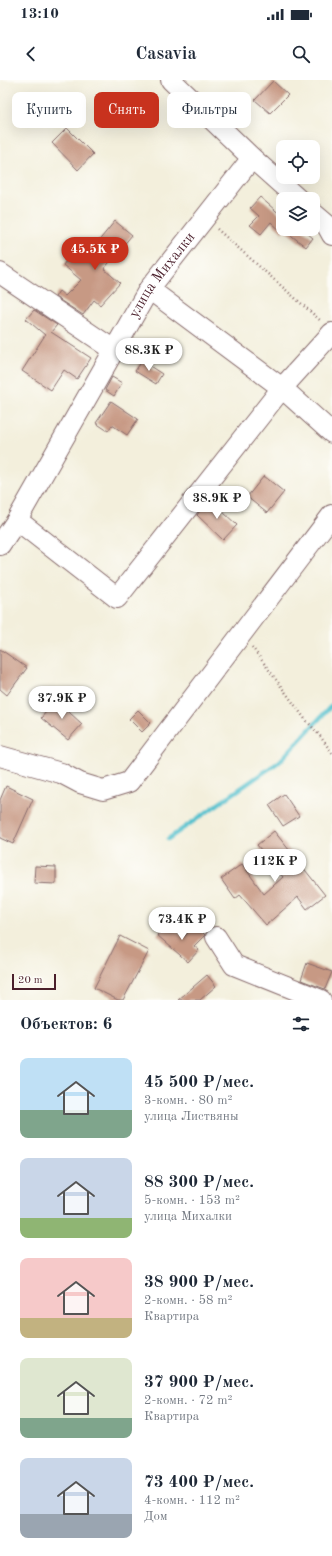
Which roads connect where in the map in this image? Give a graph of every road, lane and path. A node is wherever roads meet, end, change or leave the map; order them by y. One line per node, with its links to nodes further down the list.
1 (171, 80): 2 (street)
2 (252, 158): 3 (street); 4 (street, улица Михалки)
3 (290, 192)
4 (204, 218): 8 (street, улица Михалки); 9 (path)
5 (320, 219): 6 (street)
6 (332, 234)
7 (0, 273): 10 (street)
8 (149, 288): 10 (street, улица Михалки); 11 (street)
9 (329, 329): 11 (street)
10 (114, 350): 14 (street, улица Михалки)
11 (282, 388): 12 (street); 14 (street)
12 (332, 432)
13 (332, 515): 16 (street)
14 (17, 520): 15 (street, улица Михалки)
15 (0, 545)
16 (242, 633): 17 (path); 18 (street)
17 (332, 753)
18 (0, 756)
19 (216, 937): 20 (street)
20 (321, 1000)

